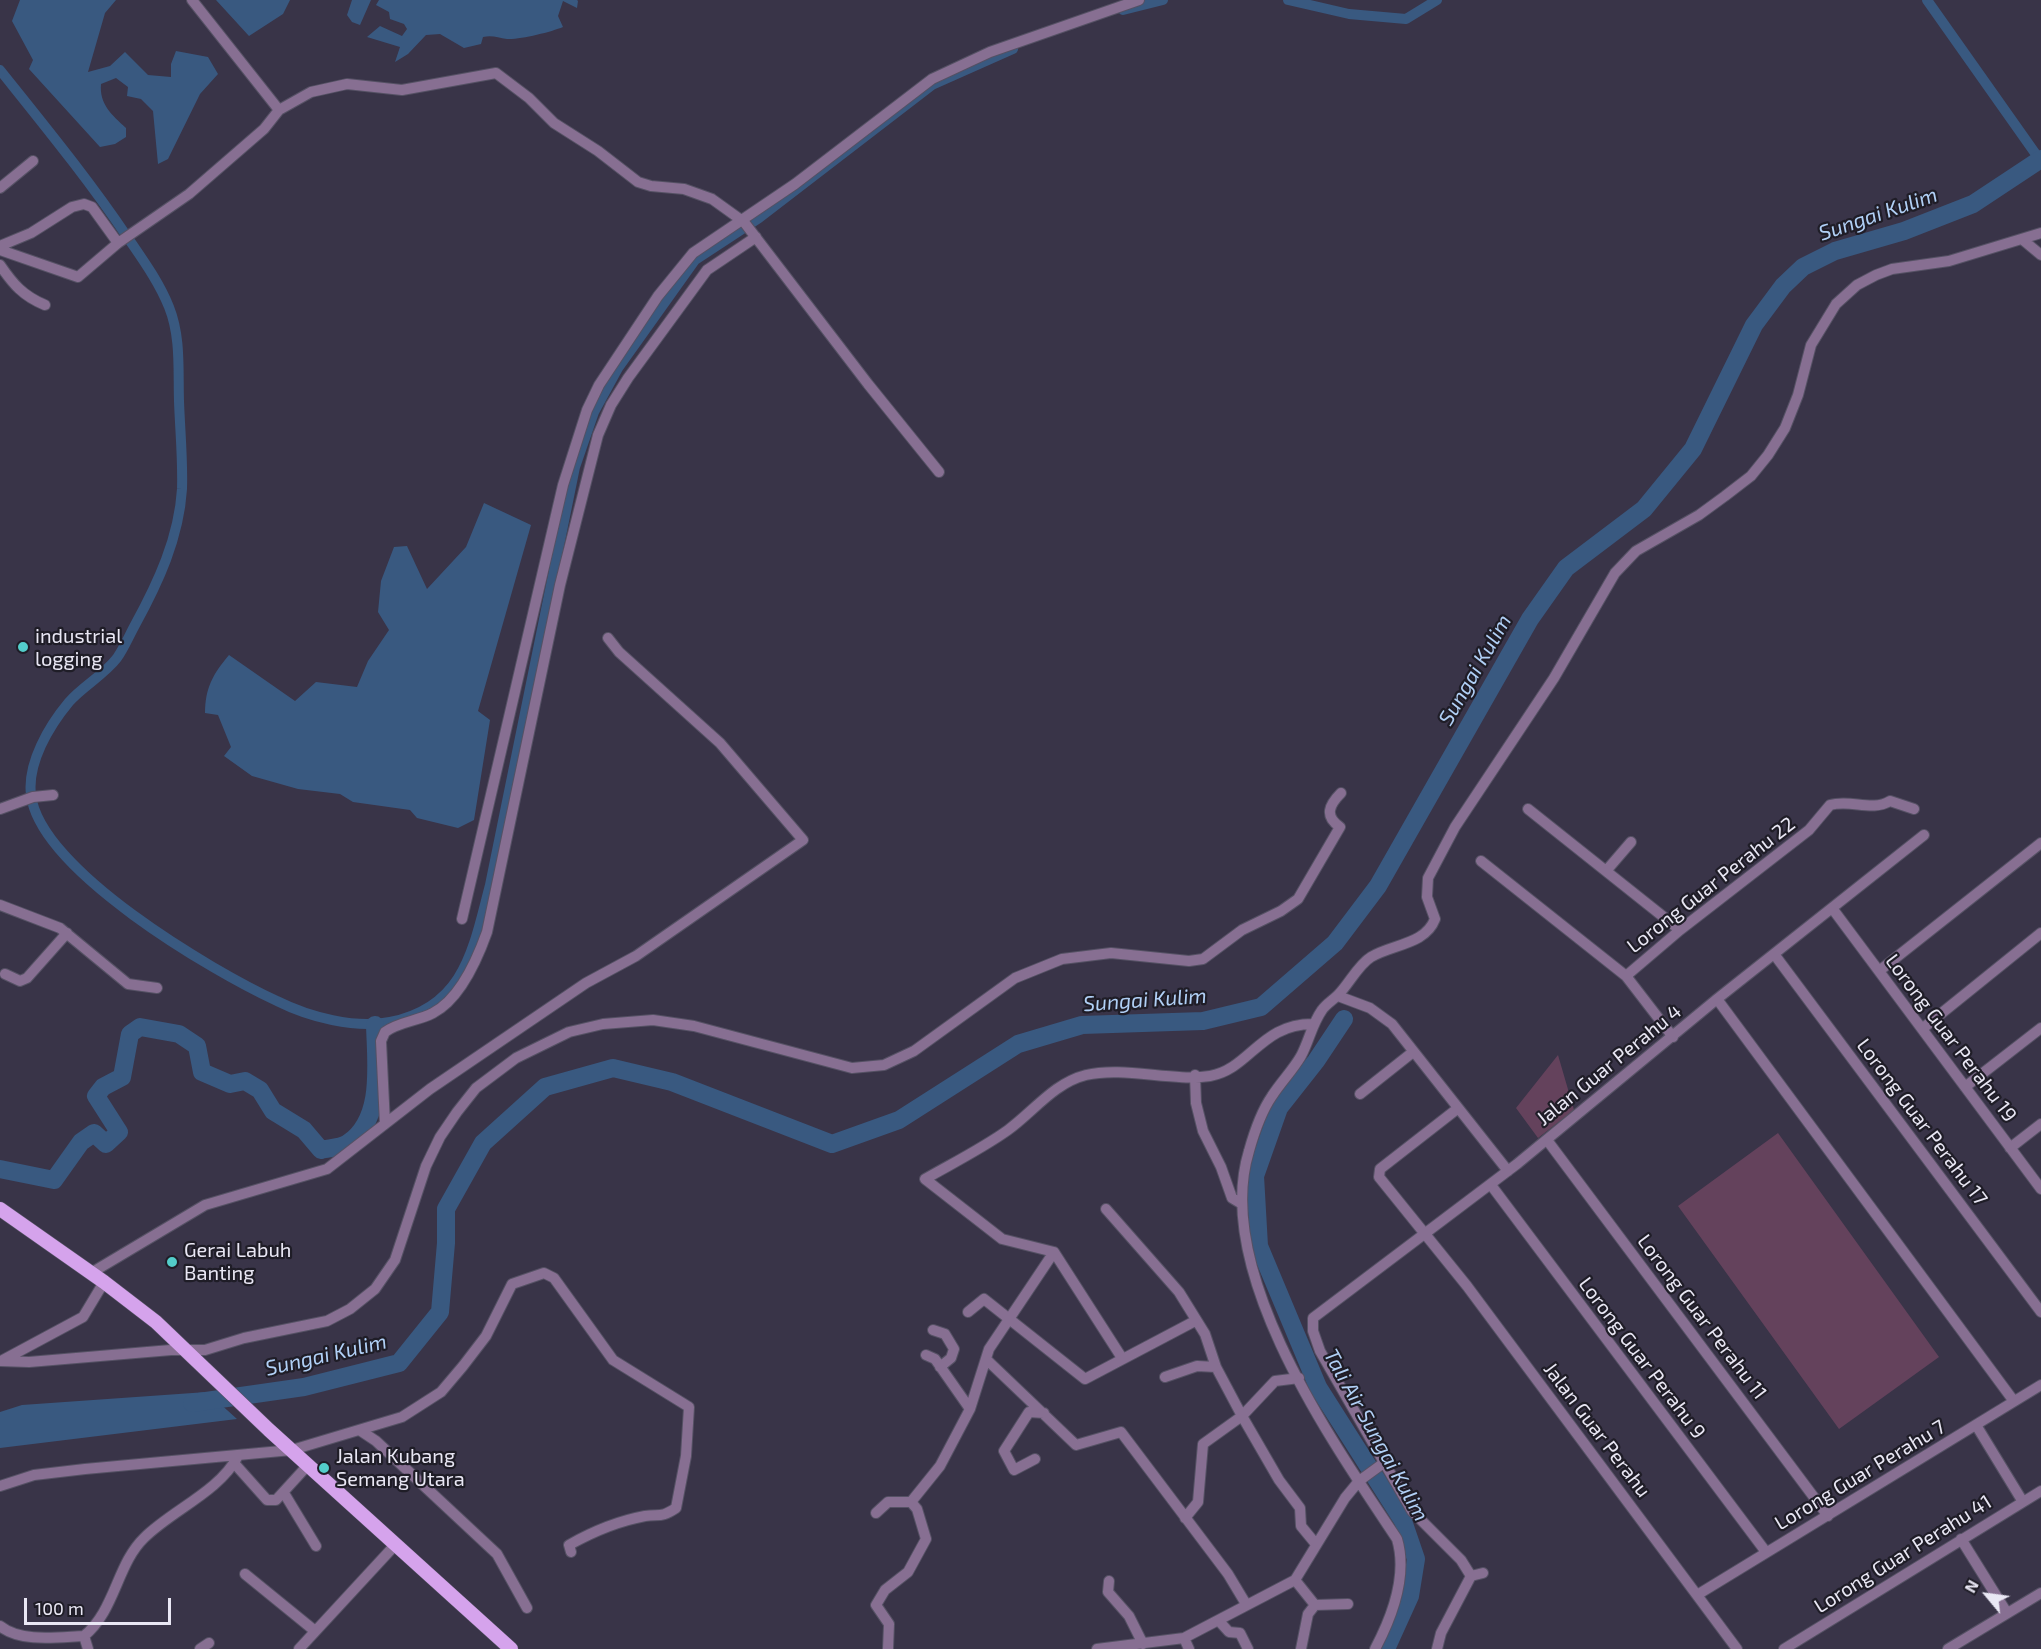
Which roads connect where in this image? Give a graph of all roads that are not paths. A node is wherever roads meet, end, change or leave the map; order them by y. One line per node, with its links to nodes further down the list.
1 (192, 0): 3 (street)
2 (1139, 0): 6 (street)
3 (279, 110): 6 (street); 10 (street)
4 (33, 161): 5 (street)
5 (0, 188)
6 (742, 221): 8 (street); 29 (street)
7 (2041, 232): 9 (street)
8 (755, 235): 15 (street); 49 (street)
9 (2023, 240): 12 (street); 38 (street)
10 (119, 243): 11 (street); 11 (street)
11 (0, 248)
12 (2041, 255)
13 (0, 265): 14 (street)
14 (45, 305)
15 (939, 472)
16 (608, 638): 49 (street)
17 (1341, 793): 68 (street)
18 (53, 795): 19 (street)
19 (0, 809)
20 (1528, 809): 26 (street)
21 (1914, 809): 30 (street, Lorong Guar Perahu 22)
22 (1924, 835): 28 (street, Jalan Guar Perahu 4)
23 (1631, 842): 26 (street)
24 (2041, 843): 34 (street)
25 (1482, 861): 36 (street)
26 (1606, 871): 30 (street)
27 (0, 905): 31 (street)
28 (1832, 908): 33 (street, Jalan Guar Perahu 4); 34 (street, Lorong Guar Perahu 19)
29 (462, 919)
30 (1680, 930): 36 (street, Lorong Guar Perahu 22)
31 (67, 933): 35 (street); 37 (street)
32 (2041, 933): 42 (street)
33 (1774, 954): 39 (street, Jalan Guar Perahu 4); 64 (street, Lorong Guar Perahu 17)
34 (1879, 971): 42 (street, Lorong Guar Perahu 19)
35 (5, 974)
36 (1626, 976): 43 (street)
37 (157, 988)
38 (1338, 996): 40 (street); 44 (street)
39 (1717, 999): 43 (street, Jalan Guar Perahu 4); 78 (street)
40 (1314, 1024): 45 (street); 56 (street)
41 (2041, 1028): 46 (street)
42 (1922, 1029): 46 (street, Lorong Guar Perahu 19)
43 (1673, 1037): 51 (street, Jalan Guar Perahu 4)
44 (1413, 1052): 47 (street); 48 (street)
45 (1195, 1075): 56 (street); 60 (street)
46 (1965, 1087): 52 (street, Lorong Guar Perahu 19)
47 (1360, 1094)
48 (1457, 1109): 53 (street); 59 (street, Jalan Guar Perahu)
49 (385, 1124): 61 (street)
50 (2041, 1124): 52 (street)
51 (1547, 1140): 53 (street, Jalan Guar Perahu 4); 96 (street, Lorong Guar Perahu 11)
52 (2010, 1148): 55 (street, Lorong Guar Perahu 19)
53 (1508, 1171): 54 (street, Jalan Guar Perahu 4)
54 (1491, 1185): 59 (street, Jalan Guar Perahu 4); 103 (street, Lorong Guar Perahu 9)
55 (2041, 1189)
56 (1242, 1204): 76 (street)
57 (0, 1209): 61 (main road)
58 (1106, 1209): 66 (street)
59 (1425, 1234): 87 (street, Jalan Guar Perahu 4); 110 (street, Jalan Guar Perahu)
60 (1054, 1252): 65 (street); 70 (street)
61 (91, 1273): 62 (main road)
62 (104, 1282): 68 (main road); 72 (street)
63 (968, 1312): 65 (street)
64 (2041, 1312)
65 (1006, 1319): 70 (street); 71 (street)
66 (1195, 1321): 70 (street); 74 (street)
67 (933, 1330): 73 (street)
68 (183, 1350): 72 (street); 84 (main road)
69 (926, 1355): 73 (street)
70 (1122, 1358)
71 (986, 1359): 79 (street); 80 (street)
72 (0, 1361)
73 (940, 1367): 79 (street)
74 (1216, 1367): 75 (street); 81 (street)
75 (1165, 1377)
76 (1299, 1378): 81 (street); 89 (street)
77 (2041, 1385): 78 (street, Lorong Guar Perahu 7)
78 (2013, 1400): 82 (street, Lorong Guar Perahu 7)
79 (970, 1409): 93 (street)
80 (1044, 1413): 86 (street); 97 (street)
81 (1242, 1416): 97 (street); 99 (street)
82 (1976, 1425): 94 (street); 96 (street, Lorong Guar Perahu 7)
83 (361, 1431): 84 (street); 102 (street); 114 (street)
84 (292, 1450): 85 (street); 88 (main road)
85 (236, 1459): 90 (street); 92 (street); 119 (street)
86 (1035, 1459)
87 (1383, 1464): 89 (street); 106 (street)
88 (308, 1465): 92 (street); 100 (main road)
89 (1360, 1480): 99 (street); 130 (street)
90 (0, 1486)
91 (2041, 1491): 94 (street, Lorong Guar Perahu 41)
92 (284, 1493): 101 (street)
93 (911, 1502): 95 (street); 125 (street)
94 (2022, 1502): 98 (street, Lorong Guar Perahu 41)
95 (876, 1513)
96 (1828, 1516): 103 (street, Lorong Guar Perahu 7)
97 (1185, 1518): 111 (street)
98 (1961, 1539): 115 (street); 133 (street, Lorong Guar Perahu 41)
99 (1315, 1543): 107 (street)
100 (396, 1544): 118 (street); 124 (main road)
101 (315, 1546)
102 (571, 1552)
103 (1766, 1552): 110 (street, Lorong Guar Perahu 7)
104 (1483, 1572): 106 (street)
105 (245, 1574): 118 (street)
106 (1471, 1576): 131 (street)
107 (1295, 1580): 111 (street); 113 (street)
108 (1109, 1581): 121 (street)
109 (2041, 1593): 115 (street)
110 (1697, 1595): 132 (street, Jalan Guar Perahu)
111 (1246, 1604): 116 (street)
112 (1348, 1604): 113 (street)
113 (1315, 1605): 129 (street)
114 (527, 1608)
115 (2007, 1613): 134 (street)
116 (1220, 1621): 120 (street); 128 (street)
117 (0, 1626): 119 (street)
118 (315, 1631): 123 (street)
119 (84, 1636): 122 (street)
120 (1184, 1638): 121 (street); 127 (street)
121 (1143, 1644): 126 (street)
122 (88, 1649)
123 (299, 1649)
124 (511, 1649)
125 (888, 1649)
126 (1097, 1649)
127 (1189, 1649)
128 (1248, 1649)
129 (1300, 1649)
130 (1375, 1649)
131 (1437, 1649)
132 (1737, 1649)
133 (1784, 1649)
134 (1948, 1649)

